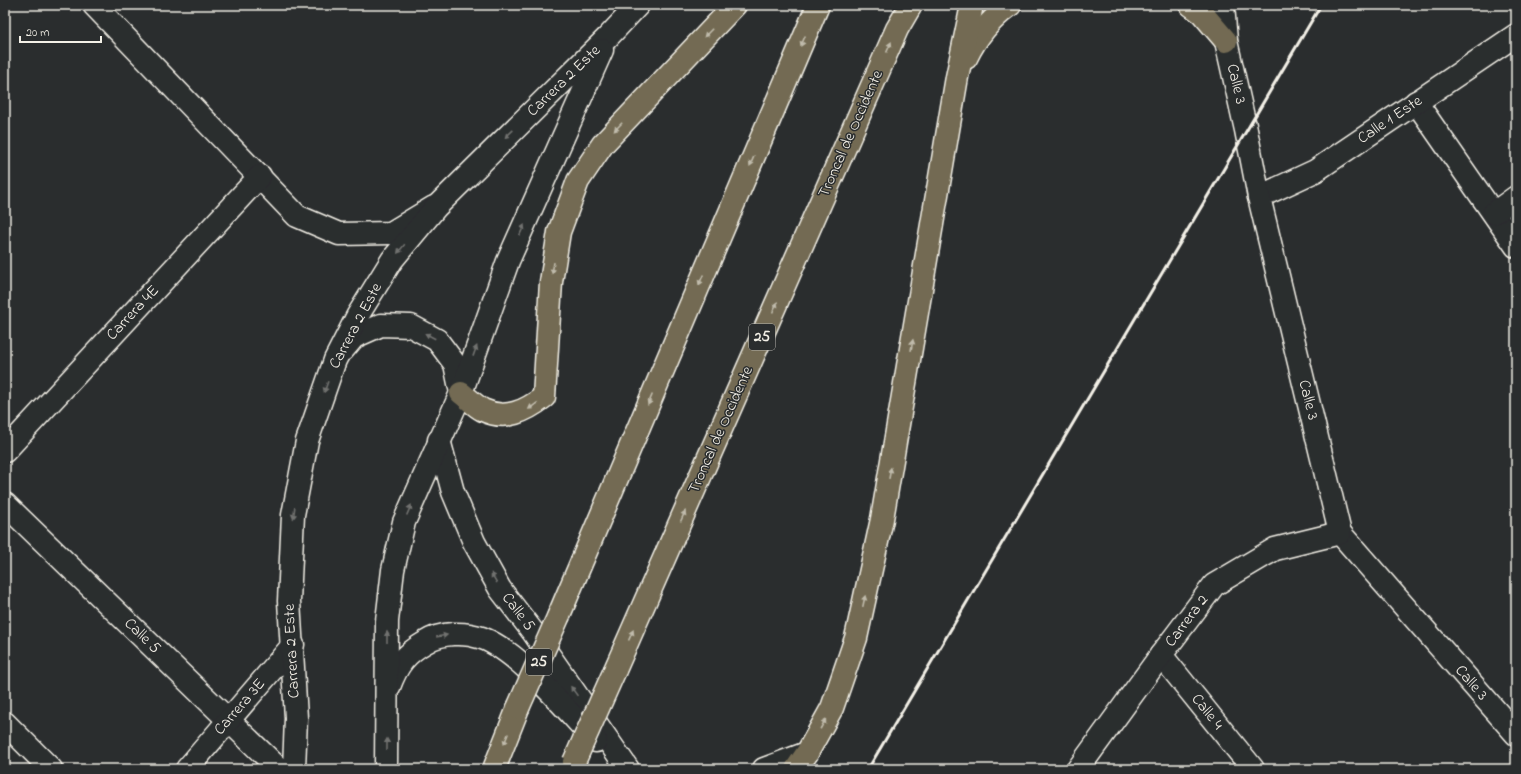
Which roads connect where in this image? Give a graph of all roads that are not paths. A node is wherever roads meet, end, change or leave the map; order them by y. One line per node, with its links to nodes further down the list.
1 (94, 5): 15 (street)
2 (638, 5): 11 (street, Carrera 2 Este)
3 (735, 5): 22 (highway, one-way to 22)
4 (818, 5): 40 (highway, 25, one-way to 40, bridge)
5 (911, 5): 34 (highway, Troncal de Occidente / 25, one-way to 5, bridge)
6 (972, 5): 13 (highway)
7 (1010, 5): 13 (highway)
8 (1191, 5): 12 (highway)
9 (1222, 5): 12 (street, Calle 3)
10 (1516, 35): 14 (street, Calle 1 Este)
11 (607, 38): 18 (street, Carrera 2 Este, one-way to 18); 22 (street, one-way to 11)
12 (1226, 41): 16 (street, Calle 3)
13 (957, 77): 33 (highway, one-way to 13)
14 (1416, 102): 16 (street, Calle 1 Este); 19 (street)
15 (260, 176): 18 (street); 24 (street, Carrera 4E)
16 (1259, 197): 26 (street, Calle 3)
17 (1516, 197): 19 (street)
18 (436, 206): 21 (street, Carrera 2 Este, one-way to 21)
19 (1494, 213): 20 (street)
20 (1516, 246)
21 (335, 360): 22 (street, one-way to 21); 27 (street, Carrera 2 Este, one-way to 27)
22 (461, 392): 23 (street)
23 (439, 440): 29 (street, one-way to 23); 42 (street, Calle 5, one-way to 23)
24 (5, 451)
25 (5, 504): 30 (street, Calle 5)
26 (1340, 533): 28 (street, Carrera 2); 32 (street, Calle 3)
27 (293, 645): 30 (street, Carrera 3E); 38 (street, Carrera 2 Este)
28 (1161, 655): 44 (street, Carrera 2); 45 (street, Calle 4)
29 (387, 718): 39 (street, one-way to 29); 41 (street, one-way to 41)
30 (229, 720): 36 (street, Carrera 3E); 37 (street, Calle 5)
31 (5, 723): 35 (street)
32 (1516, 734)
33 (802, 761): 43 (street)
34 (573, 766)
35 (51, 769)
36 (187, 769)
37 (279, 769)
38 (294, 769)
39 (386, 769)
40 (494, 769)
41 (622, 769)
42 (628, 769)
43 (764, 769)
44 (1078, 769)
45 (1253, 769)

